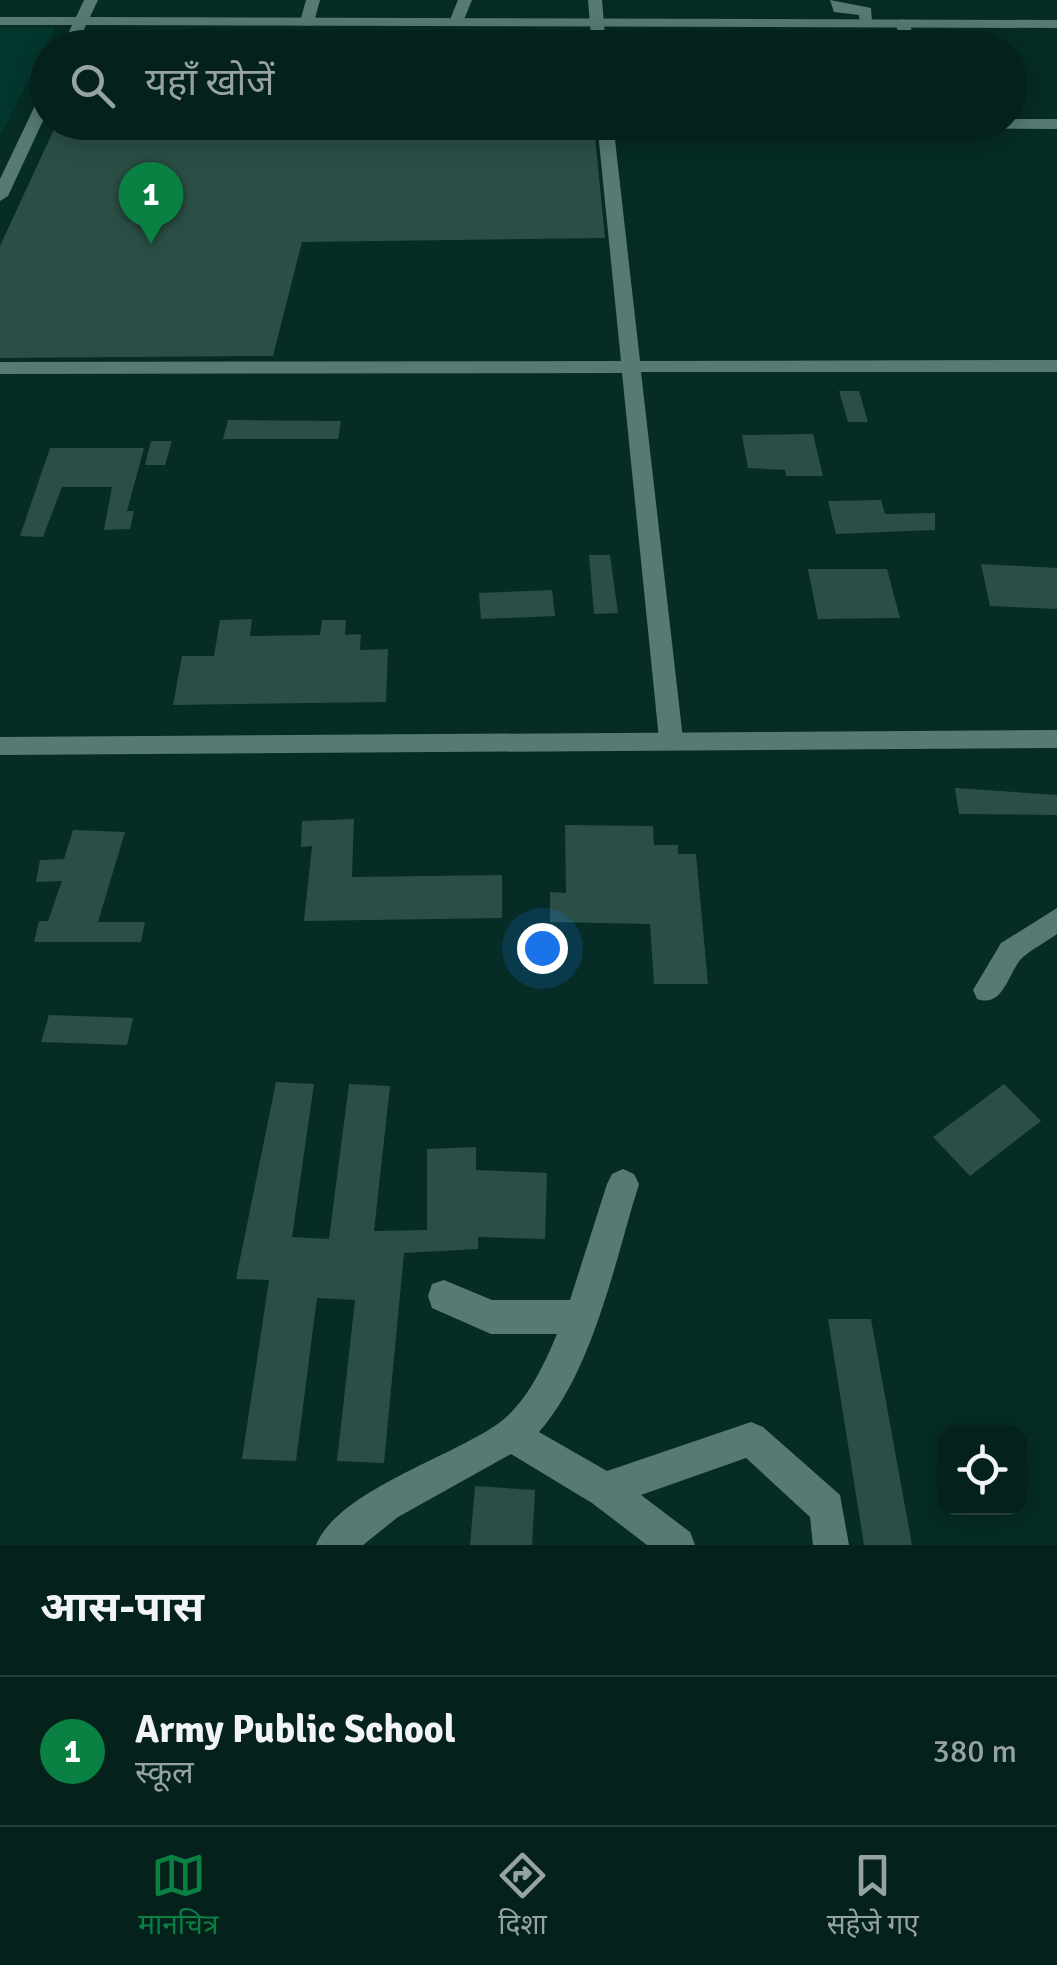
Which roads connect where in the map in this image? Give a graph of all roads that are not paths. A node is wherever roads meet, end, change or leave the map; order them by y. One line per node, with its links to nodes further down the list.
1 (91, 0): 7 (street)
2 (313, 0): 8 (street)
3 (464, 0): 9 (street)
4 (595, 0): 10 (street)
5 (837, 0): 11 (street)
6 (0, 21): 7 (street)
7 (81, 21): 8 (street); 14 (street)
8 (307, 22): 9 (street)
9 (456, 22): 10 (street)
10 (598, 22): 11 (street); 15 (street)
11 (865, 23): 12 (street)
12 (902, 24): 13 (street); 16 (street)
13 (1057, 24)
14 (77, 30)
15 (598, 30)
16 (904, 30)
17 (1027, 123): 18 (street)
18 (1057, 124)
19 (30, 132): 21 (street)
20 (607, 140): 23 (street)
21 (0, 196)
22 (1057, 366): 23 (street)
23 (630, 367): 24 (street); 25 (street)
24 (0, 368)
25 (671, 739): 26 (street); 27 (street)
26 (1057, 740)
27 (0, 746)
28 (1057, 919): 29 (street)
29 (987, 990)
30 (623, 1184): 32 (street)
31 (444, 1296): 32 (street)
32 (577, 1317): 33 (street)
33 (510, 1434): 34 (street); 35 (street)
34 (605, 1490): 36 (street); 37 (street)
35 (334, 1545)
36 (677, 1545)
37 (831, 1545)

